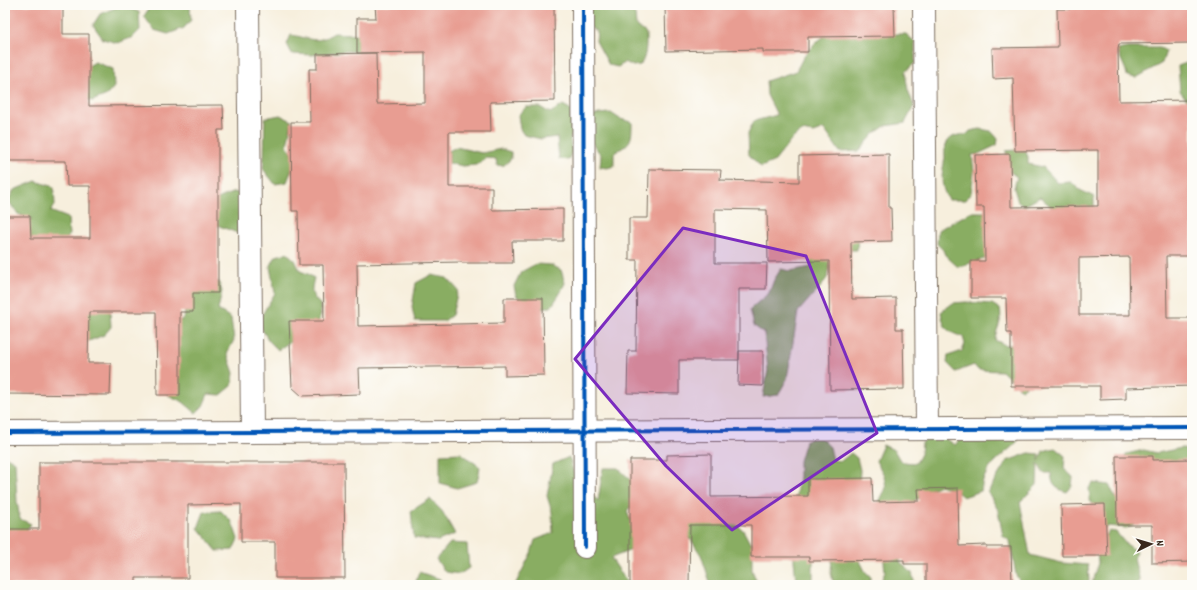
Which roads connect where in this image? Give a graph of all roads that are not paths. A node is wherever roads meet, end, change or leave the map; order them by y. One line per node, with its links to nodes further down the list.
1 (248, 5): 6 (street)
2 (583, 5): 7 (street)
3 (924, 5): 5 (street)
4 (1192, 428): 5 (street)
5 (927, 429): 7 (street)
6 (252, 431): 7 (street); 8 (street)
7 (584, 431): 9 (street)
8 (5, 433)
9 (585, 547)

